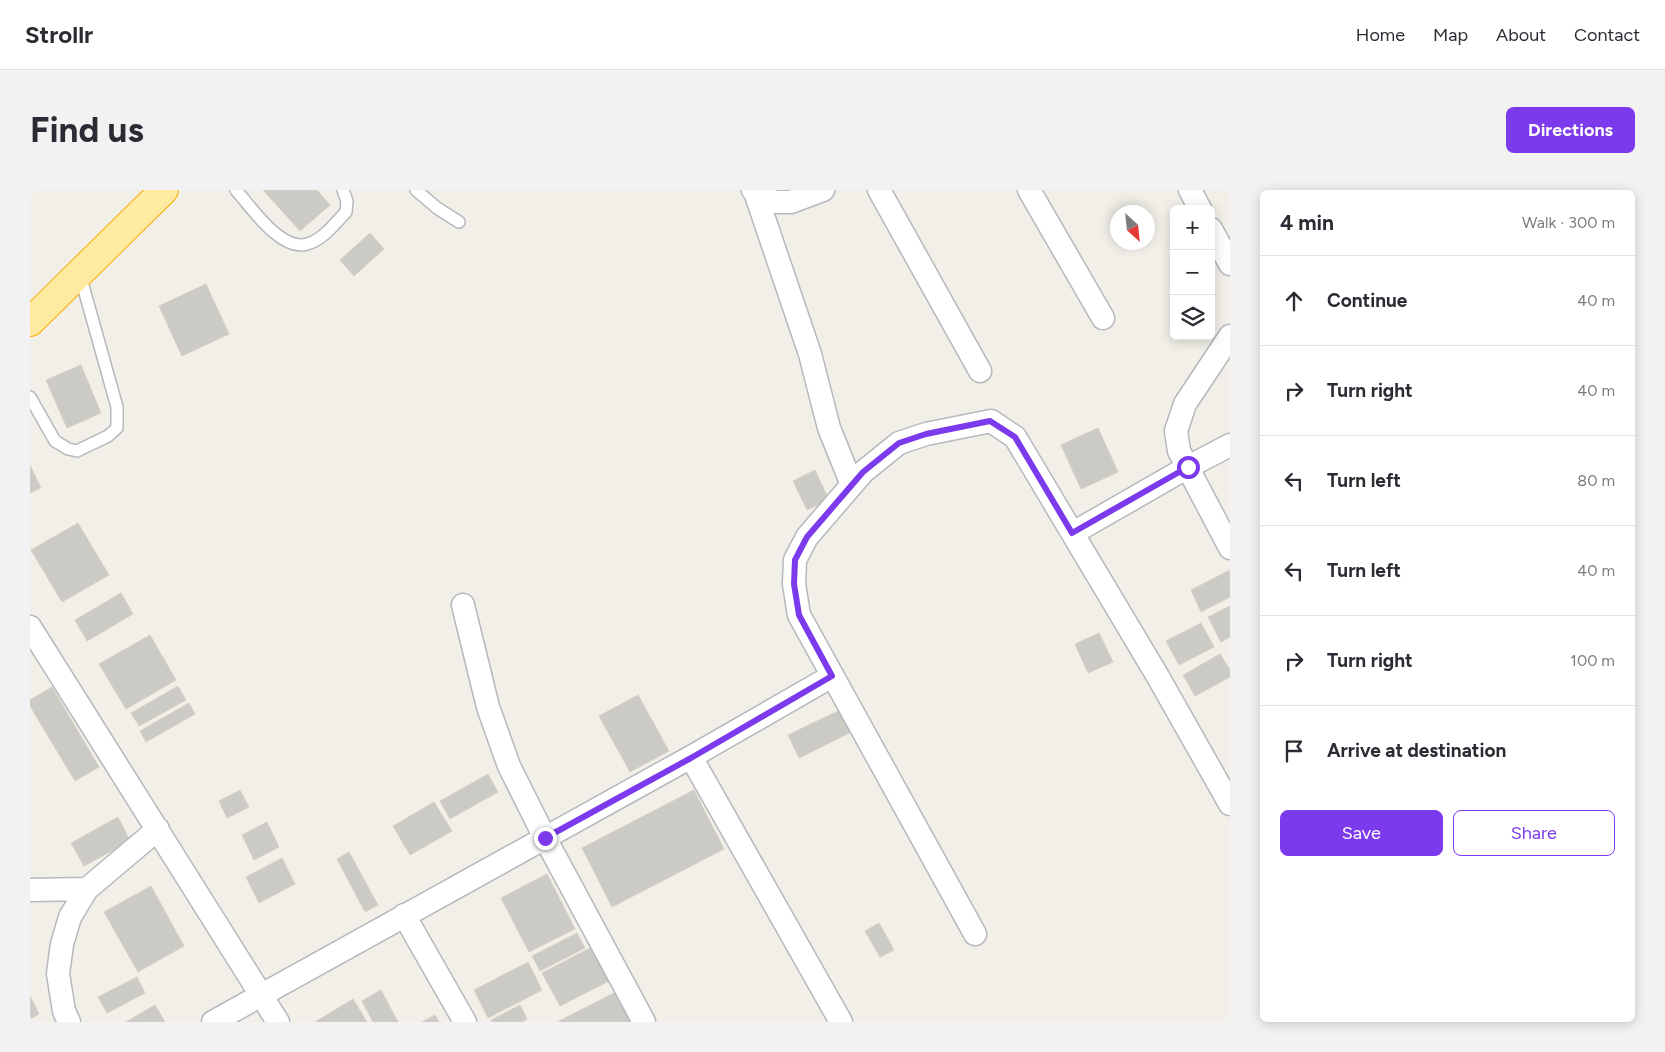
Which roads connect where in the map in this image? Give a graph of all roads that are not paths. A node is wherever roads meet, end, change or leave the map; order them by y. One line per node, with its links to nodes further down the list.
1 (164, 190): 14 (highway)
2 (236, 190): 3 (lane)
3 (343, 190)
4 (416, 190): 11 (lane)
5 (823, 190): 9 (street)
6 (879, 190): 18 (street)
7 (1029, 190): 15 (street)
8 (1190, 190): 10 (street)
9 (754, 191): 22 (street)
10 (1198, 205)
11 (460, 222)
12 (1215, 236): 13 (street)
13 (1230, 264)
14 (80, 274): 16 (highway); 19 (lane)
15 (1103, 318)
16 (30, 322)
17 (1230, 336): 21 (street)
18 (980, 371)
19 (30, 397)
20 (1230, 445): 21 (street)
21 (1188, 467): 23 (street); 24 (street)
22 (852, 485): 23 (street); 27 (street)
23 (1072, 533): 29 (street)
24 (1230, 548)
25 (463, 605): 31 (street)
26 (30, 627): 30 (street)
27 (832, 676): 28 (street); 35 (street)
28 (691, 758): 31 (street); 42 (street)
29 (1230, 804)
30 (158, 829): 32 (street); 36 (street)
31 (545, 838): 34 (street); 41 (street)
32 (87, 889): 33 (street); 37 (street)
33 (30, 890)
34 (404, 915): 36 (street); 40 (street)
35 (975, 934)
36 (262, 994): 38 (street); 39 (street)
37 (69, 1022)
38 (213, 1022)
39 (278, 1022)
40 (465, 1022)
41 (644, 1022)
42 (841, 1022)

